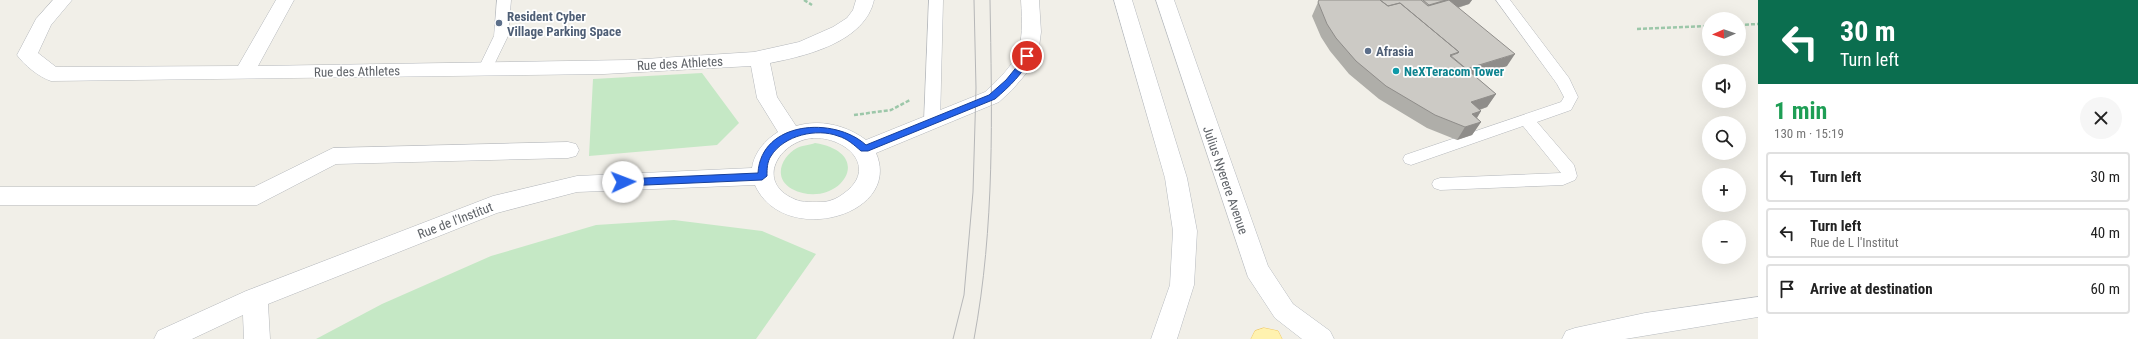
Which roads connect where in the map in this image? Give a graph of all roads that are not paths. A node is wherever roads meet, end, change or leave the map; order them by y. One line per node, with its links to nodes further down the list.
1 (63, 0): 12 (street, Rue des Athletes)
2 (285, 0): 12 (street)
3 (504, 0): 11 (lane)
4 (865, 0): 10 (street, Rue des Athletes)
5 (936, 0): 14 (lane)
6 (1030, 0): 14 (street)
7 (1122, 0): 26 (street)
8 (1165, 0): 29 (street, Julius Nyerere Avenue)
9 (1504, 0): 13 (lane)
10 (759, 58): 11 (street, Rue des Athletes); 15 (street)
11 (485, 69): 12 (street, Rue des Athletes)
12 (244, 74)
13 (1526, 119): 18 (lane); 20 (lane)
14 (932, 122): 16 (street)
15 (791, 135): 16 (street); 19 (street)
16 (864, 149): 19 (street)
17 (568, 150): 21 (street)
18 (1411, 159)
19 (762, 176): 22 (street, Rue de l'Institut)
20 (1440, 184)
21 (0, 196)
22 (255, 298): 24 (street, Rue de l'Institut); 25 (street)
23 (1758, 307): 30 (street)
24 (167, 339)
25 (258, 339)
26 (1164, 339)
27 (1264, 339): 28 (main road)
28 (1269, 339)
29 (1321, 339)
30 (1575, 339)

